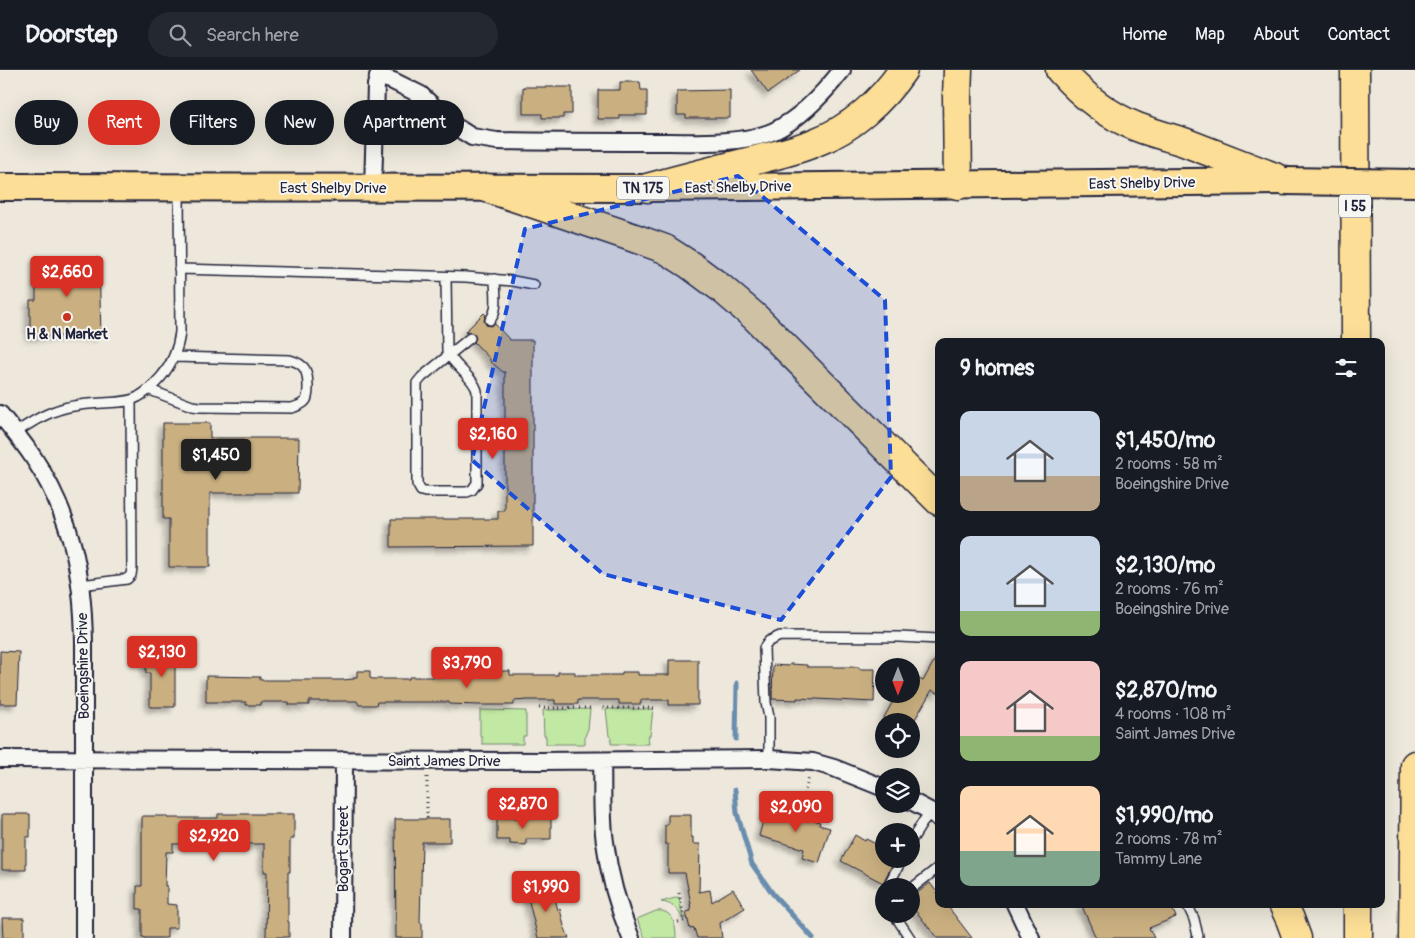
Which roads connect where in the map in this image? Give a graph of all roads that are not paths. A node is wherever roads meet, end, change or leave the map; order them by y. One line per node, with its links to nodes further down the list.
1 (842, 70): 7 (street)
2 (903, 70): 16 (highway)
3 (958, 70): 11 (highway)
4 (1060, 70): 9 (highway)
5 (1348, 70): 8 (highway)
6 (1355, 70): 8 (highway, I 55)
7 (379, 73): 14 (street)
8 (1355, 109): 23 (highway, I 55)
9 (1285, 181): 10 (main road, East Shelby Drive / TN 175, bridge); 11 (main road, East Shelby Drive / TN 175)
10 (1415, 183)
11 (958, 185): 16 (main road, East Shelby Drive / TN 175)
12 (0, 187): 13 (main road, East Shelby Drive / TN 175)
13 (179, 188): 14 (main road, East Shelby Drive / TN 175); 17 (lane)
14 (373, 188): 15 (main road, East Shelby Drive / TN 175)
15 (487, 188): 16 (main road, East Shelby Drive / TN 175); 30 (highway)
16 (647, 188)
17 (179, 269): 18 (lane); 25 (lane)
18 (446, 277): 19 (lane); 24 (lane)
19 (495, 279): 20 (lane); 21 (lane)
20 (534, 285)
21 (490, 320)
22 (470, 338): 24 (lane)
23 (1356, 338)
24 (449, 356): 24 (lane)
25 (174, 357): 26 (lane); 26 (lane)
26 (150, 390): 27 (lane)
27 (131, 400): 29 (lane); 31 (lane)
28 (0, 414): 29 (street, Boeingshire Drive)
29 (14, 433): 31 (street, Boeingshire Drive)
30 (935, 497)
31 (81, 585): 34 (street, Boeingshire Drive)
32 (935, 639): 35 (lane)
33 (0, 759): 34 (street, Saint James Drive)
34 (84, 759): 36 (street, Saint James Drive); 51 (street, Boeingshire Drive)
35 (769, 759): 37 (street, Saint James Drive); 39 (street, Saint James Drive)
36 (344, 760): 37 (street, Saint James Drive); 52 (street, Bogart Street)
37 (602, 761): 53 (street)
38 (1415, 765): 58 (highway)
39 (875, 784)
40 (920, 806): 41 (street)
41 (934, 815): 42 (lane)
42 (920, 831)
43 (935, 870): 44 (lane)
44 (920, 882)
45 (1016, 908): 50 (street)
46 (1189, 908): 55 (lane)
47 (1285, 908): 56 (highway)
48 (1358, 908): 57 (highway)
49 (900, 923): 54 (lane)
50 (1027, 936)
51 (84, 938)
52 (343, 938)
53 (631, 938)
54 (910, 938)
55 (1197, 938)
56 (1296, 938)
57 (1358, 938)
58 (1413, 938)

